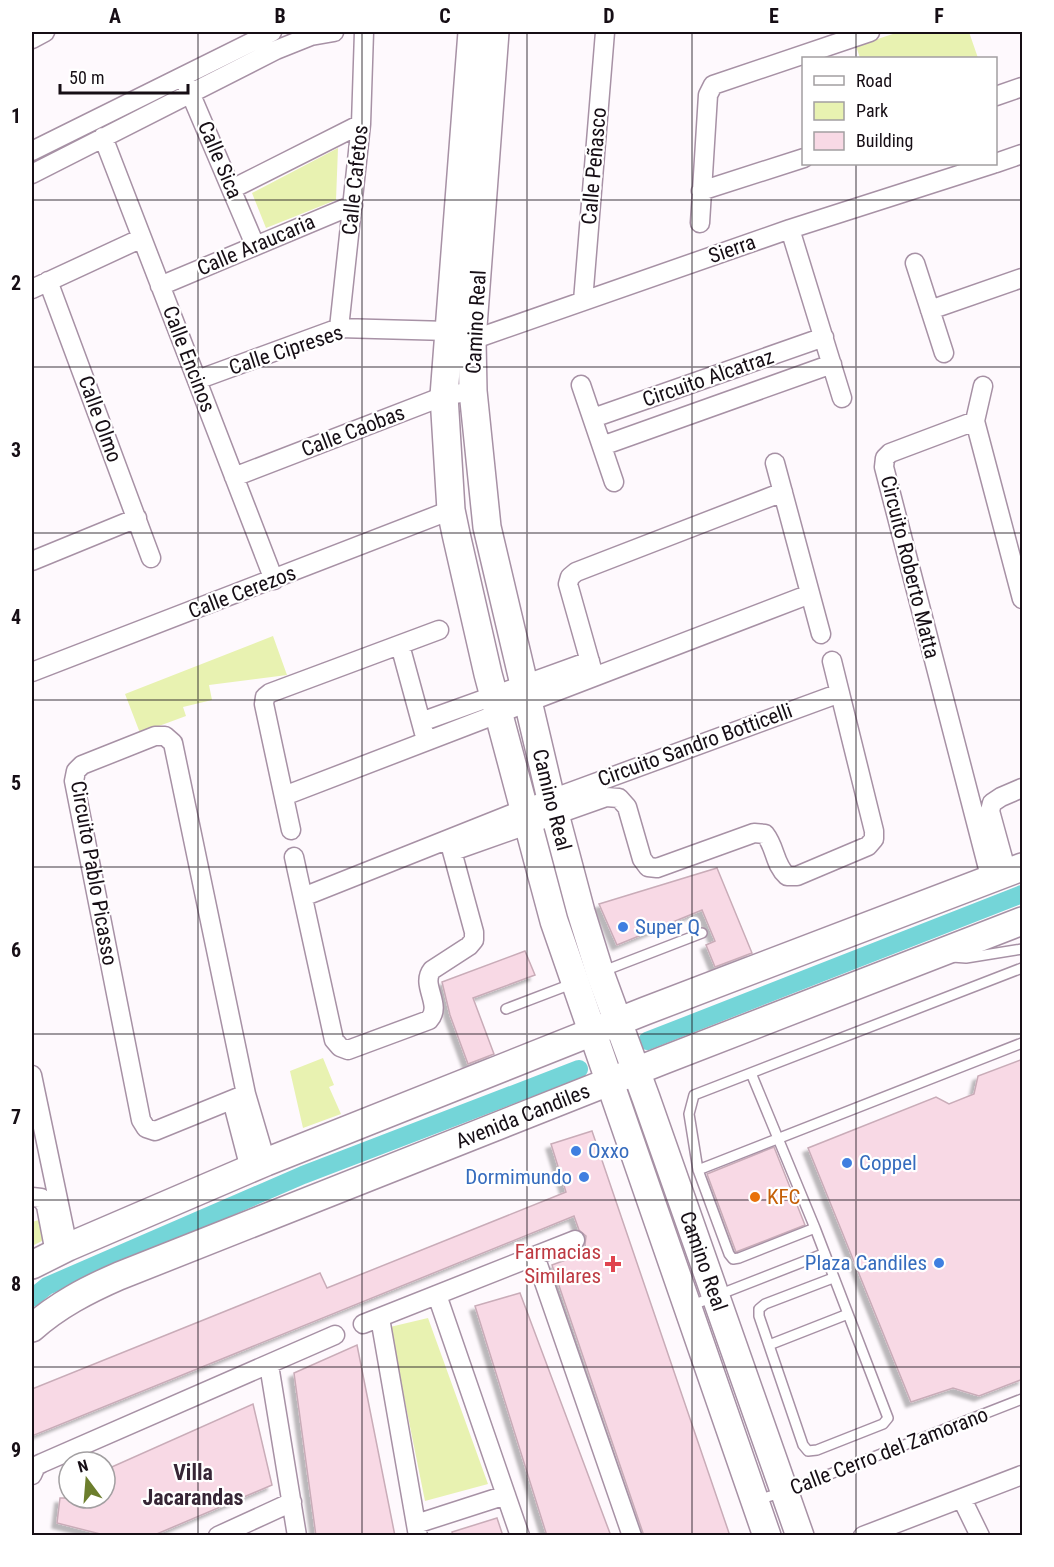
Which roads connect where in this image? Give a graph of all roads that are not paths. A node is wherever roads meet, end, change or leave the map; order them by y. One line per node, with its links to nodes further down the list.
1 (45, 32): 9 (street)
2 (272, 32): 10 (street)
3 (334, 32): 12 (street)
4 (364, 32): 14 (street, Calle Cafetos)
5 (472, 32): 37 (street, Camino Real)
6 (495, 32): 37 (street, Camino Real)
7 (605, 32): 34 (street, Calle Peñasco)
8 (870, 32): 23 (street)
9 (32, 39)
10 (183, 76): 12 (street, Calle Sica); 16 (street)
11 (1023, 87): 13 (street)
12 (192, 93): 15 (street); 22 (street, Calle Sica)
13 (997, 96)
14 (361, 124): 22 (street); 24 (street, Calle Cafetos)
15 (103, 137): 21 (street); 27 (street, Calle Encinos)
16 (32, 151)
17 (1023, 154): 19 (street, Sierra)
18 (802, 159): 23 (street)
19 (997, 162)
20 (988, 165): 26 (street, Sierra)
21 (32, 174)
22 (232, 189): 28 (street, Calle Sica)
23 (701, 191): 25 (street)
24 (353, 205): 28 (street, Calle Araucaria); 36 (street, Calle Cafetos)
25 (700, 223)
26 (790, 229): 34 (street, Sierra); 38 (street)
27 (142, 238): 31 (street); 32 (street, Calle Encinos)
28 (255, 245): 32 (street, Calle Araucaria)
29 (915, 263): 35 (street)
30 (1023, 278): 35 (street)
31 (48, 281): 33 (street); 55 (street, Calle Olmo)
32 (160, 286): 41 (street, Calle Encinos)
33 (32, 289)
34 (583, 301): 37 (street, Sierra)
35 (930, 310): 39 (street)
36 (339, 328): 37 (street, Calle Cipreses); 41 (street, Calle Cipreses)
37 (460, 336): 44 (street, Camino Real); 45 (street, Camino Real)
38 (824, 337): 40 (street); 47 (street, Circuito Alcatraz)
39 (944, 353)
40 (832, 364): 46 (street); 49 (street, Circuito Alcatraz)
41 (197, 381): 51 (street, Calle Encinos)
42 (581, 385): 47 (street)
43 (983, 386): 48 (street)
44 (473, 391): 45 (street, Calle Caobas); 67 (street, Camino Real)
45 (444, 396): 51 (street, Calle Caobas); 54 (street, Camino Real)
46 (842, 398)
47 (592, 418): 49 (street)
48 (975, 421): 60 (street); 79 (street, Circuito Roberto Matta)
49 (602, 446): 52 (street)
50 (776, 463): 53 (street)
51 (234, 477): 58 (street, Calle Encinos)
52 (614, 482)
53 (783, 492): 59 (street); 65 (street)
54 (451, 510): 58 (street, Calle Cerezos); 69 (street, Camino Real)
55 (136, 518): 56 (street); 57 (street, Calle Olmo)
56 (33, 554)
57 (152, 558)
58 (274, 580): 66 (street, Calle Cerezos)
59 (810, 594): 62 (street); 65 (street)
60 (1023, 599)
61 (439, 630): 63 (street)
62 (821, 634)
63 (400, 645): 70 (street); 73 (street)
64 (832, 661): 68 (street, Circuito Sandro Botticelli)
65 (592, 669): 67 (street)
66 (32, 672)
67 (526, 693): 69 (street); 74 (street, Camino Real)
68 (840, 693): 74 (street, Circuito Sandro Botticelli); 74 (street, Circuito Sandro Botticelli)
69 (496, 704): 70 (street); 71 (street); 75 (street, Camino Real)
70 (421, 722): 71 (street)
71 (426, 741): 73 (street)
72 (1023, 788): 79 (street)
73 (284, 796): 76 (street)
74 (553, 806): 75 (street); 86 (street, Camino Real)
75 (526, 816): 77 (street); 86 (street, Camino Real)
76 (291, 830)
77 (451, 844): 80 (street); 80 (street)
78 (294, 857): 80 (street)
79 (1007, 873): 88 (street)
80 (303, 897)
81 (1023, 921): 84 (street, Avenida Candiles)
82 (702, 933): 86 (lane)
83 (1023, 949): 84 (lane)
84 (931, 956): 91 (street, Avenida Candiles)
85 (1023, 968): 92 (lane)
86 (587, 978): 87 (lane); 88 (street, Camino Real); 89 (street, Camino Real)
87 (506, 1009)
88 (618, 1022): 89 (street); 91 (street, Camino Real)
89 (592, 1033): 94 (street, Camino Real); 97 (street)
90 (1023, 1043): 96 (lane)
91 (636, 1072): 94 (street, Avenida Candiles); 108 (street, Camino Real)
92 (751, 1073): 96 (lane); 98 (lane)
93 (32, 1075): 102 (street)
94 (609, 1082): 109 (street, Camino Real); 111 (street, Avenida Candiles)
95 (239, 1097): 95 (street, Circuito Pablo Picasso); 97 (street, Circuito Pablo Picasso)
96 (777, 1139): 98 (lane); 100 (lane)
97 (258, 1166): 102 (street)
98 (698, 1170): 100 (lane)
99 (32, 1197): 102 (street)
100 (815, 1228): 103 (lane)
101 (575, 1240): 104 (street)
102 (62, 1250): 105 (street)
103 (823, 1254): 106 (lane); 108 (lane)
104 (535, 1256): 107 (street); 127 (street)
105 (32, 1265)
106 (833, 1278): 110 (lane); 113 (lane)
107 (437, 1295): 119 (street); 123 (street)
108 (717, 1297): 109 (lane); 118 (street, Camino Real)
109 (688, 1307): 121 (street, Camino Real)
110 (848, 1314): 113 (lane); 113 (lane)
111 (32, 1328)
112 (335, 1335): 114 (street)
113 (769, 1345)
114 (270, 1365): 116 (street); 122 (street)
115 (1023, 1399): 118 (lane, Calle Cerro del Zamorano)
116 (32, 1475)
117 (1023, 1475): 120 (street)
118 (784, 1492): 121 (lane, Calle Cerro del Zamorano); 129 (street, Camino Real)
119 (506, 1495): 123 (street); 126 (street)
120 (962, 1499): 130 (street); 131 (street)
121 (755, 1500): 128 (street, Camino Real)
122 (292, 1502): 124 (street); 125 (street)
123 (417, 1530)
124 (218, 1536)
125 (297, 1536)
126 (520, 1536)
127 (632, 1536)
128 (767, 1536)
129 (800, 1536)
130 (863, 1536)
131 (980, 1536)

